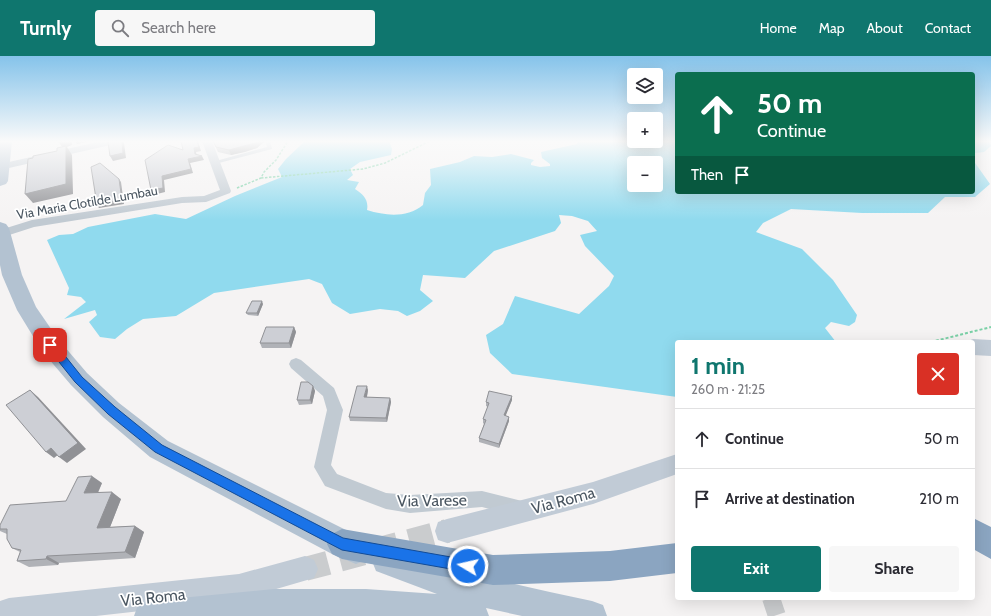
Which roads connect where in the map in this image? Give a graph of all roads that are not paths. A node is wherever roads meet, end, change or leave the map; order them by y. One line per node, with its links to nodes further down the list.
1 (23, 167): 3 (street)
2 (217, 167): 4 (street, Via Maria Clotilde Lumbau)
3 (1, 174)
4 (1, 234): 12 (main road)
5 (975, 347): 6 (main road)
6 (991, 348)
7 (296, 364): 9 (street, Via Varese)
8 (675, 465): 9 (main road, Via Roma)
9 (528, 510): 10 (main road, Via Roma)
10 (447, 531)
11 (975, 533): 13 (highway)
12 (342, 544): 16 (highway); 21 (main road)
13 (991, 544)
14 (975, 550): 15 (highway)
15 (991, 554)
16 (675, 558)
17 (305, 569): 18 (main road, Via Roma)
18 (0, 615)
19 (149, 616): 20 (main road)
20 (474, 616)
21 (586, 616): 22 (main road)
22 (592, 616)

